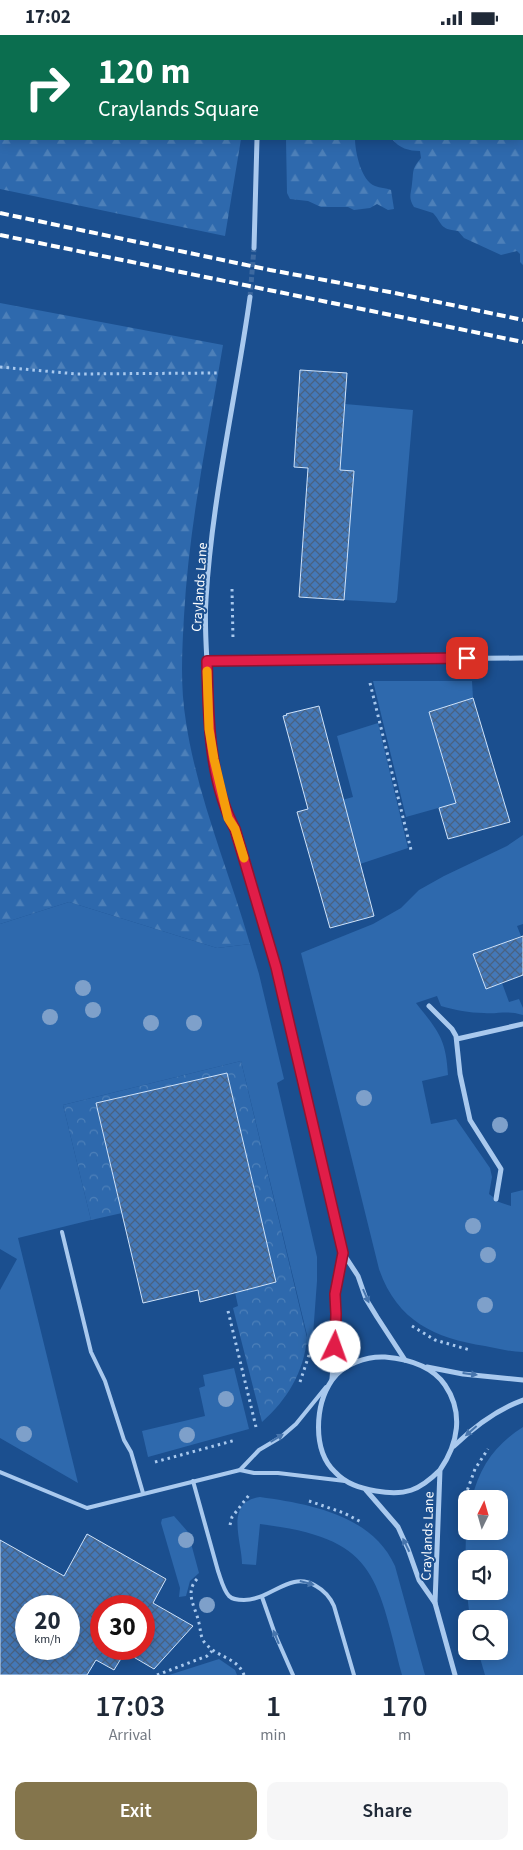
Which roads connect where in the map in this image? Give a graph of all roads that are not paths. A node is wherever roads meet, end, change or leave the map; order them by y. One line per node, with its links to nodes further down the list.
1 (257, 140): 2 (street)
2 (254, 248)
3 (250, 297): 5 (street, Craylands Lane)
4 (523, 658): 5 (street)
5 (207, 661): 11 (street, Craylands Lane)
6 (429, 1006): 8 (street)
7 (523, 1024): 8 (street)
8 (457, 1039): 9 (street)
9 (496, 1199)
10 (62, 1232): 24 (lane)
11 (343, 1253): 12 (street, Craylands Lane, one-way to 12); 14 (street, Craylands Lane)
12 (405, 1360): 13 (street, Craylands Lane); 14 (street, Craylands Lane)
13 (422, 1366): 15 (street, one-way to 15); 17 (street, Craylands Lane)
14 (332, 1379): 18 (lane, one-way to 14); 22 (street, Craylands Lane)
15 (523, 1381)
16 (523, 1399): 17 (street, one-way to 17)
17 (452, 1448): 19 (street, Craylands Lane)
18 (240, 1469): 21 (lane); 22 (lane)
19 (440, 1470): 23 (street, Craylands Lane); 26 (street, Craylands Lane)
20 (0, 1472): 24 (lane)
21 (193, 1481): 24 (lane); 25 (lane)
22 (346, 1481): 23 (street, Craylands Lane)
23 (366, 1489): 26 (street, Craylands Lane, one-way to 23)
24 (143, 1493)
25 (262, 1597): 27 (lane, one-way to 25); 28 (lane, one-way to 28)
26 (435, 1603): 29 (street, Craylands Lane)
27 (293, 1675)
28 (354, 1675)
29 (454, 1675)

